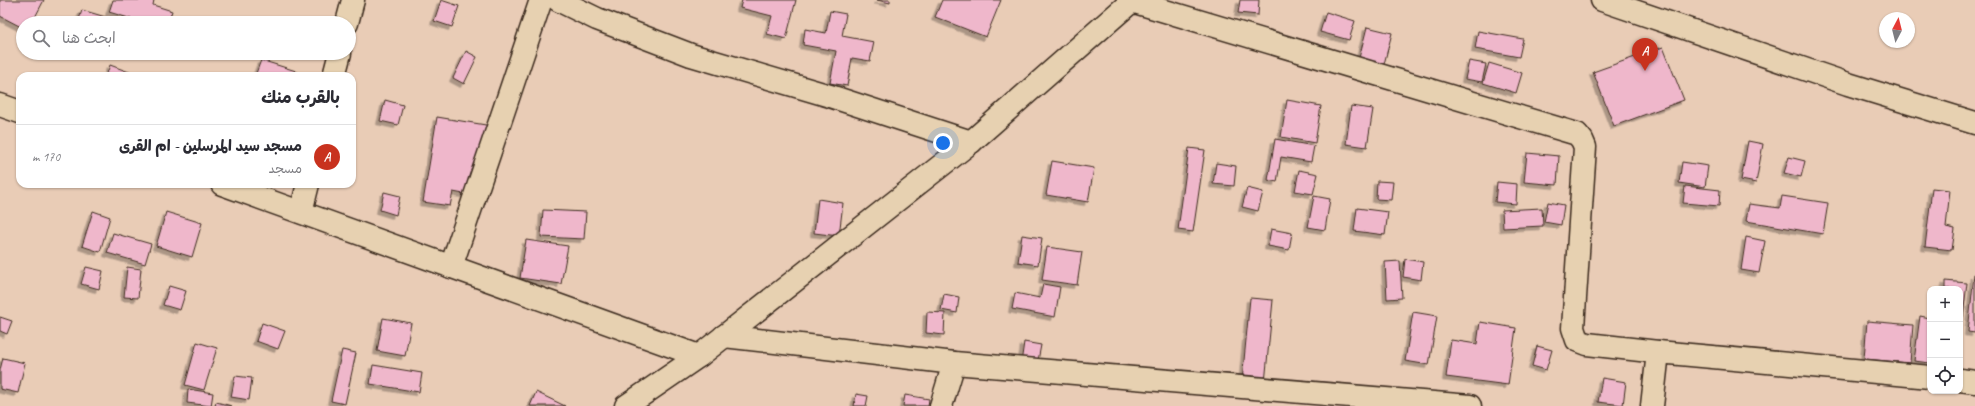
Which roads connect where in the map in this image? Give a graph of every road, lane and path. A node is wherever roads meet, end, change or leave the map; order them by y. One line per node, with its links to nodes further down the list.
1 (353, 0): 6 (street)
2 (541, 0): 16 (street)
3 (558, 0): 12 (street)
4 (1131, 0): 12 (street); 18 (street)
5 (1602, 0): 11 (street)
6 (349, 16)
7 (338, 60): 8 (street)
8 (335, 72)
9 (0, 105): 10 (street)
10 (16, 111)
11 (1975, 124)
12 (971, 142): 17 (street)
13 (233, 188): 15 (street)
14 (307, 188): 15 (street)
15 (302, 212): 16 (street)
16 (451, 267): 19 (street)
17 (724, 336): 19 (street); 20 (street)
18 (1658, 352): 21 (street); 27 (street)
19 (699, 356): 25 (street)
20 (954, 363): 24 (street); 26 (street)
21 (1927, 377)
22 (1963, 380): 23 (street)
23 (1975, 382)
24 (1456, 405)
25 (626, 406)
26 (941, 406)
27 (1652, 406)

